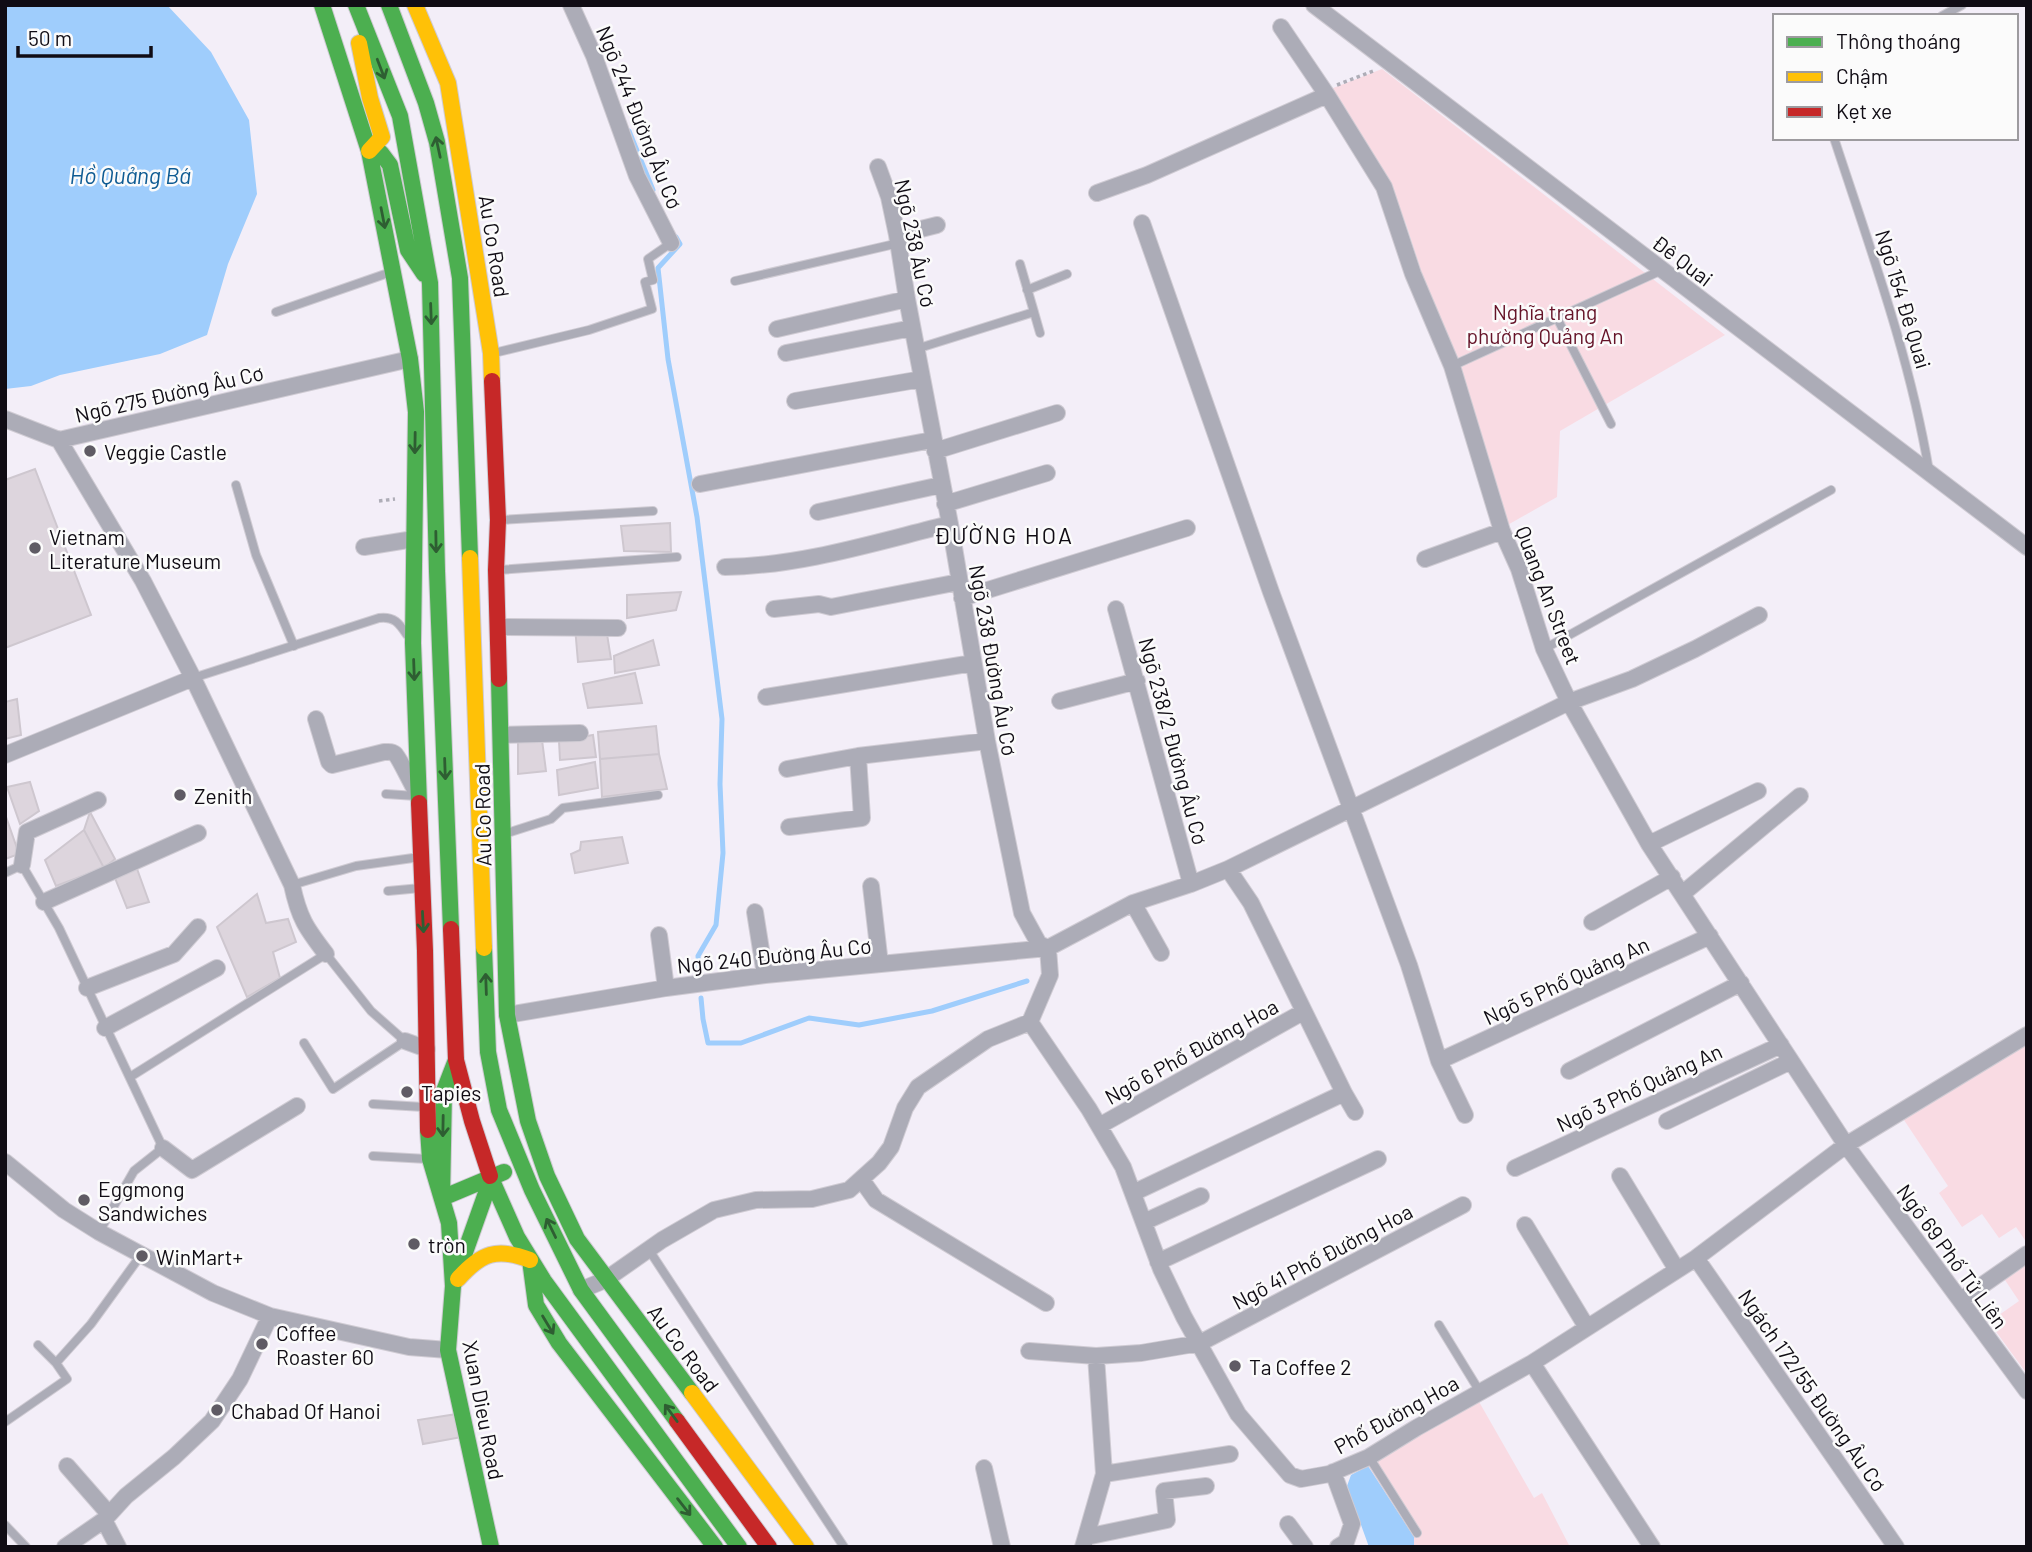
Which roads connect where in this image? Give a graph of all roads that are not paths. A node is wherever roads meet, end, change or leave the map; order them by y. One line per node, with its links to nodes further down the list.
1 (322, 5): 12 (main road)
2 (390, 5): 64 (main road, Au Co Road, one-way to 2)
3 (415, 5): 34 (main road, Au Co Road)
4 (571, 5): 18 (street, Ngõ 244 Đường Âu Cơ)
5 (1314, 5): 20 (street, Đê Quai)
6 (1962, 5): 8 (lane)
7 (359, 12): 12 (main road); 24 (main road, Au Co Road, one-way to 24)
8 (1946, 14)
9 (1281, 27): 10 (street, Quang An Street)
10 (1327, 95): 14 (street); 37 (street, Quang An Street)
11 (1835, 140): 46 (lane, Ngõ 154 Đê Quai)
12 (369, 151): 21 (main road, one-way to 21); 24 (main road)
13 (878, 167): 17 (street, Ngõ 238 Âu Cơ)
14 (1097, 193)
15 (1142, 223): 94 (street)
16 (937, 225): 17 (street)
17 (898, 239): 23 (lane); 26 (street, Ngõ 238 Âu Cơ)
18 (671, 243): 34 (lane, Ngõ 244 Đường Âu Cơ)
19 (1020, 264): 25 (lane)
20 (1662, 270): 29 (lane); 46 (street, Đê Quai)
21 (394, 271): 27 (lane); 36 (main road)
22 (1067, 274): 25 (lane)
23 (735, 281)
24 (430, 283): 64 (main road, Au Co Road, one-way to 64)
25 (1027, 290): 28 (lane)
26 (907, 299): 30 (street, Ngõ 238 Âu Cơ); 31 (street)
27 (276, 312)
28 (1034, 312): 32 (lane); 33 (lane)
29 (1556, 316): 37 (lane); 42 (lane)
30 (912, 328): 33 (street, Ngõ 238 Đường Âu Cơ); 35 (street)
31 (777, 329)
32 (1040, 333)
33 (916, 349): 38 (street, Ngõ 238 Đường Âu Cơ)
34 (491, 353): 54 (main road, Au Co Road)
35 (786, 353)
36 (410, 359): 43 (street, Ngõ 275 Đường Âu Cơ); 58 (main road, one-way to 58)
37 (1452, 366): 57 (street, Quang An Street)
38 (922, 379): 39 (street); 44 (street, Ngõ 238 Đường Âu Cơ)
39 (795, 401)
40 (1057, 413): 44 (street)
41 (5, 419): 43 (street)
42 (1611, 424)
43 (59, 440): 76 (street, Ngõ 275 Đường Âu Cơ)
44 (934, 445): 47 (street); 49 (street, Ngõ 238 Đường Âu Cơ)
45 (1047, 473): 51 (street)
46 (1929, 474): 60 (street, Đê Quai)
47 (700, 484)
48 (236, 485): 73 (lane)
49 (941, 485): 51 (street, Ngõ 238 Đường Âu Cơ); 53 (street)
50 (1831, 490): 74 (lane)
51 (945, 504): 55 (street, Ngõ 238 Đường Âu Cơ)
52 (653, 511): 54 (lane)
53 (818, 512)
54 (498, 520): 65 (main road, Au Co Road)
55 (950, 524): 63 (street); 66 (street, Ngõ 238 Đường Âu Cơ)
56 (1187, 528): 66 (street)
57 (1502, 531): 62 (street); 74 (street, Quang An Street)
58 (414, 539): 59 (street); 72 (main road)
59 (364, 547)
60 (2027, 547)
61 (677, 557): 65 (lane)
62 (1425, 559)
63 (725, 567)
64 (454, 570): 135 (main road, Au Co Road, one-way to 135); 154 (main road, Au Co Road, one-way to 64)
65 (496, 570): 70 (main road, Au Co Road)
66 (960, 590): 67 (street); 75 (street, Ngõ 238 Đường Âu Cơ)
67 (774, 609)
68 (1116, 609): 77 (street, Ngõ 238/2 Đường Âu Cơ)
69 (1759, 615): 80 (street)
70 (498, 627): 71 (street); 83 (main road, Au Co Road)
71 (618, 628)
72 (413, 643): 73 (lane); 92 (main road, one-way to 92)
73 (294, 646): 76 (lane)
74 (1544, 649): 80 (street, Quang An Street)
75 (974, 663): 78 (street); 84 (street, Ngõ 238 Đường Âu Cơ)
76 (193, 678): 85 (street); 105 (street, Ngõ 275 Đường Âu Cơ)
77 (1137, 681): 79 (street); 104 (street, Ngõ 238/2 Đường Âu Cơ)
78 (766, 697)
79 (1060, 701)
80 (1569, 702): 94 (street); 98 (street, Quang An Street)
81 (316, 719): 92 (street)
82 (580, 733): 83 (street)
83 (501, 735): 97 (main road, Au Co Road)
84 (987, 741): 86 (street); 117 (street, Ngõ 238 Đường Âu Cơ)
85 (5, 755)
86 (858, 756): 87 (street); 95 (street)
87 (787, 769)
88 (1758, 791): 98 (street)
89 (386, 794): 92 (lane)
90 (658, 795): 97 (lane)
91 (1800, 796): 109 (street)
92 (419, 797): 99 (main road)
93 (98, 800): 100 (street)
94 (1350, 810): 101 (street); 136 (street)
95 (789, 827)
96 (198, 833): 110 (street)
97 (504, 834): 127 (main road, Au Co Road)
98 (1650, 844): 103 (street, Quang An Street)
99 (420, 857): 105 (lane); 107 (main road)
100 (22, 865): 102 (lane); 110 (lane)
101 (1228, 869): 104 (street); 126 (street)
102 (5, 873)
103 (1672, 877): 109 (street, Quang An Street); 113 (street)
104 (1191, 884): 111 (street)
105 (292, 885): 119 (street, Ngõ 275 Đường Âu Cơ)
106 (871, 886): 120 (street)
107 (421, 888): 108 (lane); 134 (main road, one-way to 134)
108 (388, 891)
109 (1682, 894): 116 (street, Quang An Street)
110 (44, 902): 124 (lane)
111 (1133, 903): 117 (street); 118 (street)
112 (755, 912): 122 (street)
113 (1592, 922)
114 (198, 927): 124 (street)
115 (659, 935): 125 (street)
116 (1710, 936): 123 (street, Quang An Street); 136 (street, Ngõ 5 Phố Quảng An)
117 (1048, 948): 120 (street, Ngõ 240 Đường Âu Cơ); 128 (street)
118 (1161, 953)
119 (326, 954): 131 (lane); 139 (lane)
120 (880, 964): 122 (street, Ngõ 240 Đường Âu Cơ)
121 (217, 968): 129 (street)
122 (765, 975): 125 (street, Ngõ 240 Đường Âu Cơ)
123 (1741, 983): 133 (street, Quang An Street); 138 (street)
124 (87, 988): 129 (lane)
125 (666, 988): 127 (street, Ngõ 240 Đường Âu Cơ)
126 (1304, 1012): 140 (street); 147 (street, Ngõ 6 Phố Đường Hoa)
127 (507, 1015): 173 (main road, Au Co Road)
128 (1030, 1022): 147 (street, Phố Đường Hoa); 158 (street)
129 (105, 1028): 139 (lane)
130 (2027, 1035): 148 (street, Phố Đường Hoa)
131 (405, 1041): 132 (lane); 134 (street)
132 (304, 1043)
133 (1781, 1045): 137 (street, Quang An Street); 155 (street, Ngõ 3 Phố Quảng An)
134 (427, 1049): 143 (main road)
135 (456, 1060): 157 (main road, Au Co Road); 161 (main road, one-way to 161)
136 (1439, 1061): 145 (street)
137 (1791, 1061): 146 (street); 148 (street, Quang An Street)
138 (1569, 1071)
139 (130, 1077): 149 (lane)
140 (1344, 1093): 144 (street); 159 (street)
141 (373, 1104): 143 (lane)
142 (297, 1106): 149 (street)
143 (426, 1107): 151 (main road)
144 (1355, 1112)
145 (1465, 1115)
146 (1667, 1121)
147 (1099, 1126): 159 (street, Phố Đường Hoa)
148 (1846, 1145): 169 (street, Phố Đường Hoa); 176 (street, Ngõ 69 Phố Tử Liên)
149 (163, 1148): 165 (lane)
150 (373, 1156): 151 (lane)
151 (430, 1159): 161 (main road)
152 (1378, 1159): 171 (street)
153 (5, 1162): 165 (street)
154 (520, 1164): 157 (main road); 175 (main road, Au Co Road, one-way to 154)
155 (1515, 1168)
156 (1620, 1176): 172 (street)
157 (491, 1179): 161 (main road); 170 (main road, Au Co Road); 174 (main road)
158 (862, 1179): 166 (street); 177 (street)
159 (1133, 1193): 163 (street, Phố Đường Hoa)
160 (1200, 1196): 163 (street)
161 (442, 1198): 174 (main road, Xuan Dieu Road)
162 (1463, 1205): 181 (street, Ngõ 41 Phố Đường Hoa)
163 (1144, 1222): 171 (street, Phố Đường Hoa)
164 (1525, 1225): 180 (street)
165 (99, 1232): 168 (street)
166 (649, 1250): 173 (street); 211 (lane)
167 (2027, 1254): 176 (street)
168 (141, 1255): 178 (street); 186 (lane)
169 (1696, 1258): 172 (street, Phố Đường Hoa); 216 (street, Ngách 172/55 Đường Âu Cơ)
170 (530, 1260): 174 (main road); 207 (main road, Au Co Road, one-way to 207); 208 (main road, Au Co Road)
171 (1158, 1262): 181 (street, Phố Đường Hoa)
172 (1677, 1270): 180 (street, Phố Đường Hoa)
173 (605, 1280): 175 (street); 210 (main road, Au Co Road)
174 (453, 1286): 183 (main road, Xuan Dieu Road)
175 (581, 1290): 209 (main road, Au Co Road, one-way to 175)
176 (1961, 1300): 188 (street, Ngõ 69 Phố Tử Liên)
177 (1046, 1303)
178 (270, 1316): 183 (street); 198 (street)
179 (1439, 1325): 189 (lane)
180 (1586, 1326): 187 (street, Phố Đường Hoa)
181 (1200, 1343): 185 (street, Ngõ 41 Phố Đường Hoa); 195 (street, Phố Đường Hoa)
182 (38, 1345): 186 (lane)
183 (448, 1350): 206 (main road, Xuan Dieu Road)
184 (1029, 1351): 185 (street, Ngõ 41 Phố Đường Hoa)
185 (1096, 1356): 196 (street)
186 (56, 1363): 190 (lane)
187 (1532, 1363): 189 (street, Phố Đường Hoa); 215 (street)
188 (2027, 1391)
189 (1480, 1392): 192 (street, Phố Đường Hoa)
190 (5, 1422)
191 (1230, 1454): 196 (street)
192 (1369, 1457): 195 (street, Phố Đường Hoa); 201 (lane)
193 (67, 1466): 198 (street)
194 (984, 1468): 212 (street)
195 (1334, 1472): 214 (street)
196 (1104, 1474): 202 (street)
197 (1206, 1486): 202 (street)
198 (107, 1517): 204 (street); 205 (street)
199 (1288, 1524): 213 (street)
200 (5, 1525): 203 (lane)
201 (1417, 1533)
202 (1085, 1542)
203 (26, 1547)
204 (65, 1547)
205 (118, 1547)
206 (491, 1547)
207 (715, 1547)
208 (739, 1547)
209 (769, 1547)
210 (806, 1547)
211 (844, 1547)
212 (1002, 1547)
213 (1305, 1547)
214 (1338, 1547)
215 (1652, 1547)
216 (1896, 1547)

